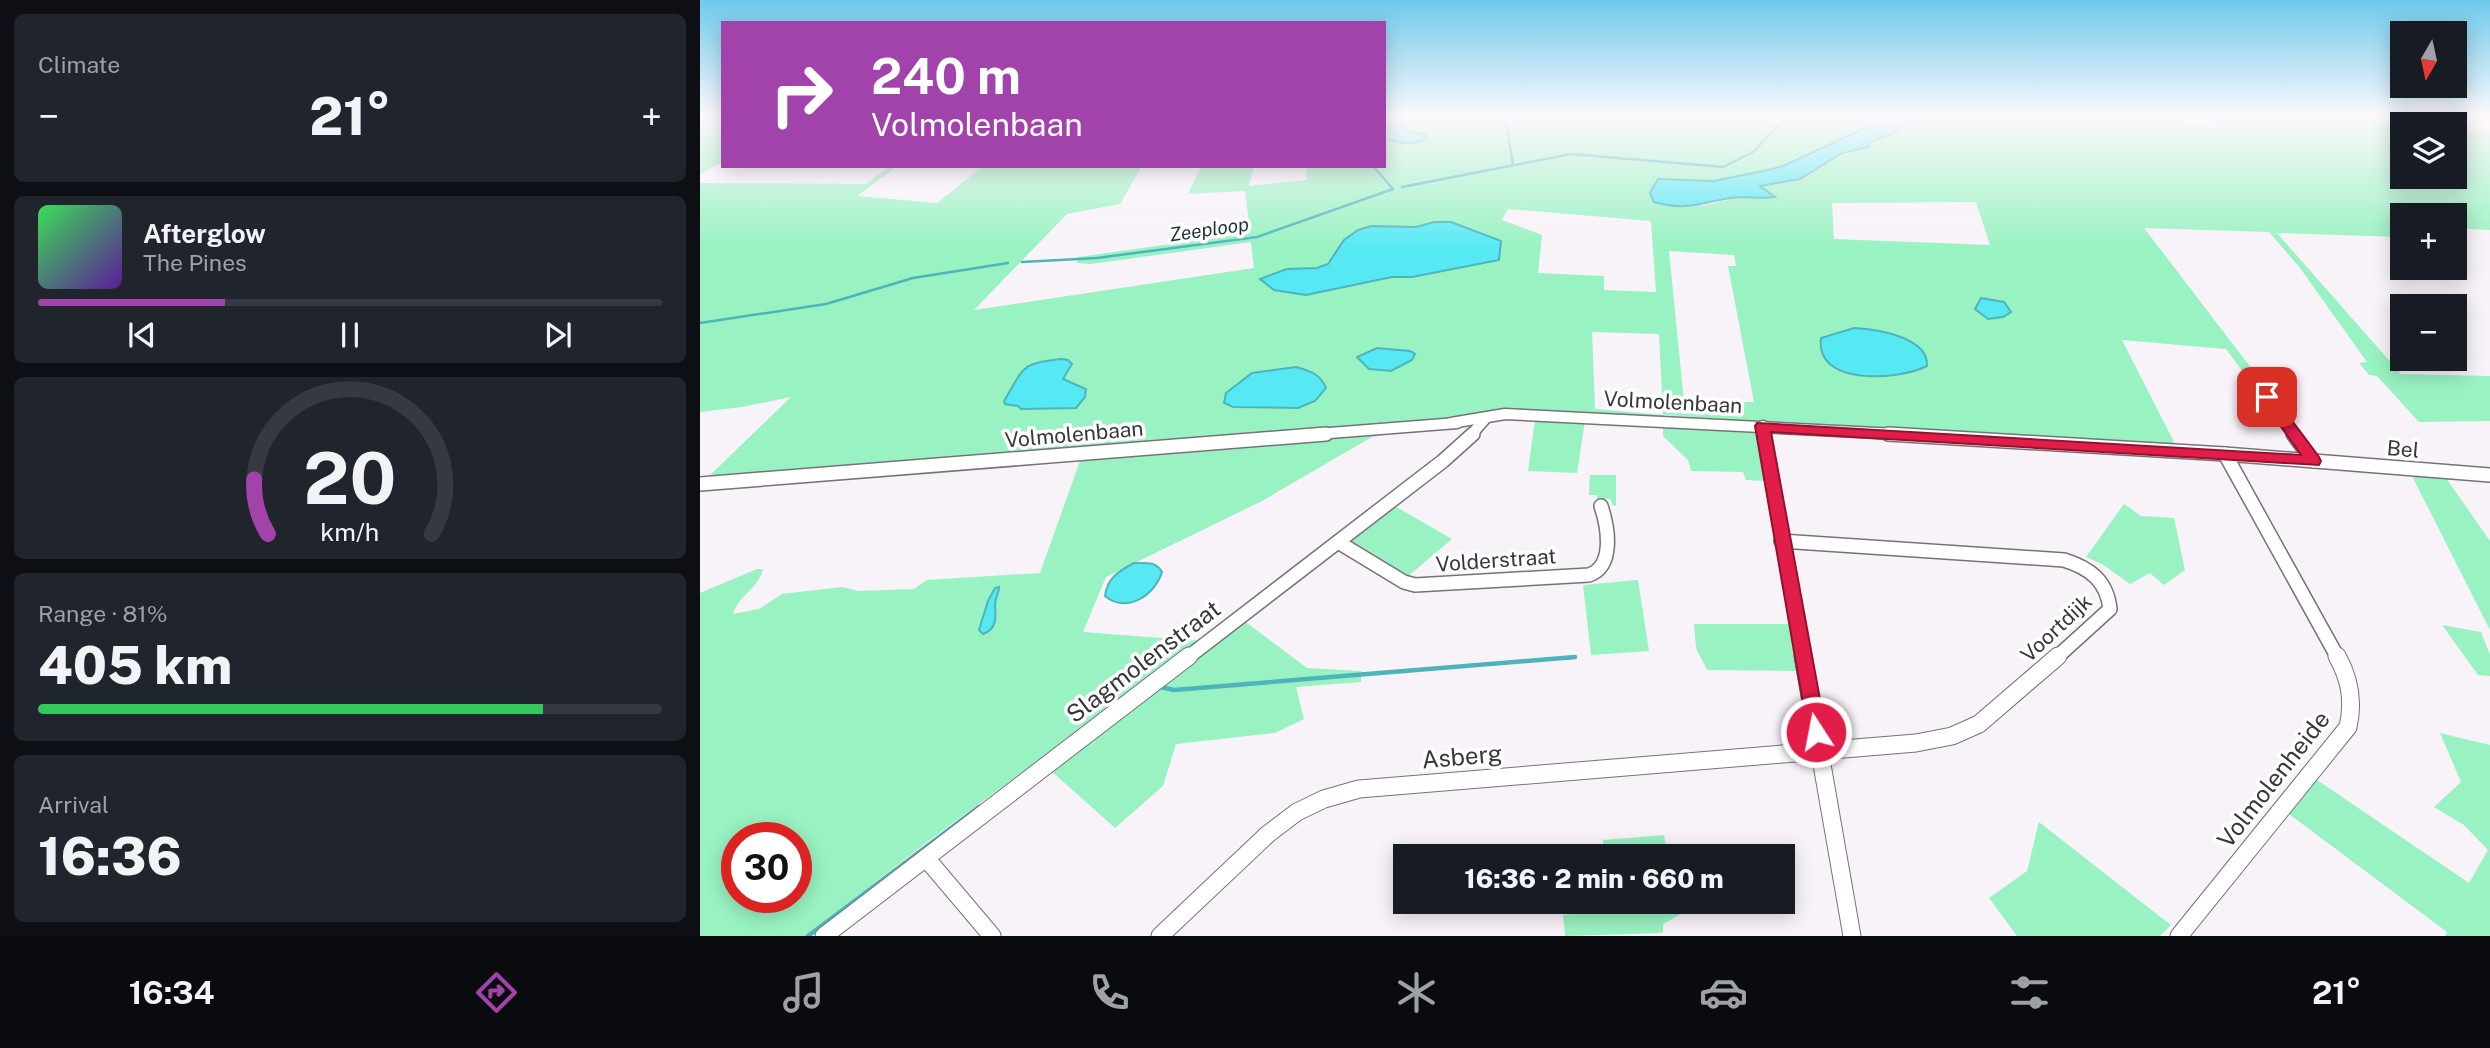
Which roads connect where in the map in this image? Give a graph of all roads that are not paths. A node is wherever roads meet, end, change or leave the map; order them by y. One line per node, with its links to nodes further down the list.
1 (2267, 397): 5 (street)
2 (1484, 421): 3 (street, Volmolenbaan); 7 (street, Volmolenbaan); 10 (street, Slagmolenstraat)
3 (1763, 426): 4 (street, Volmolenbaan); 9 (street)
4 (2225, 454): 5 (street, Volmolenbaan); 17 (street, Volmolenheide)
5 (2313, 461): 6 (street, Bel)
6 (2490, 475)
7 (700, 484)
8 (1601, 506): 10 (street, Volderstraat)
9 (1781, 541): 11 (street); 11 (street, Voortdijk)
10 (1338, 542): 12 (street, Slagmolenstraat)
11 (1820, 751): 15 (street, Asberg); 16 (street)
12 (926, 858): 13 (street, Slagmolenstraat); 14 (street)
13 (824, 936)
14 (992, 936)
15 (1160, 936)
16 (1852, 936)
17 (2179, 936)

